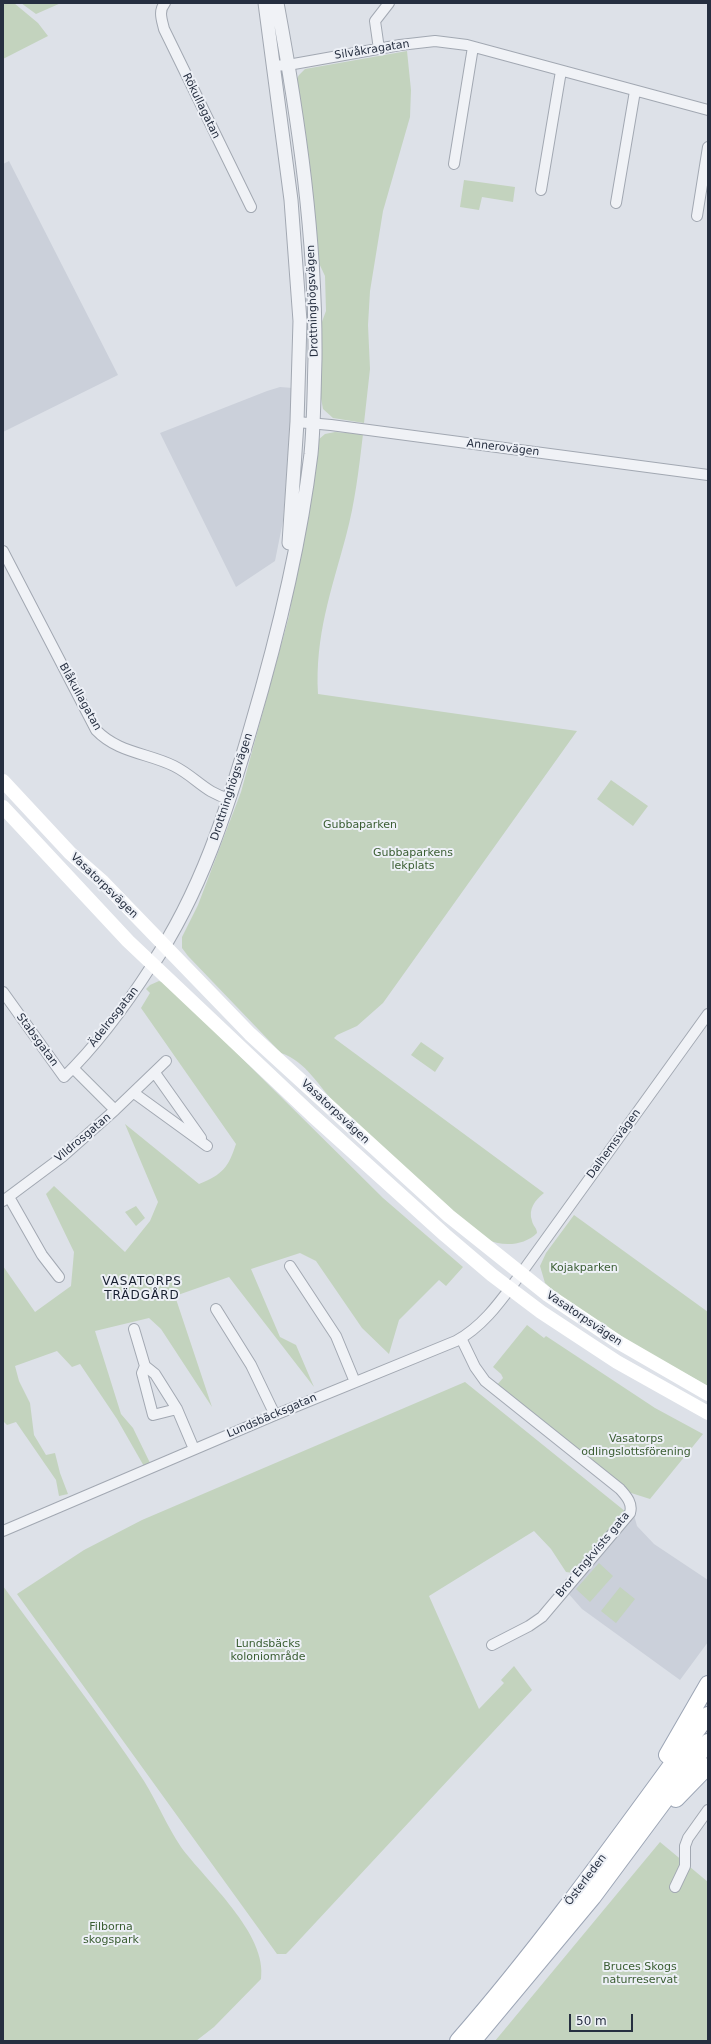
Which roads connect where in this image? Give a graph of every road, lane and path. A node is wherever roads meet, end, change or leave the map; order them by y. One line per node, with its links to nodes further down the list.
1 (165, 3): 16 (street, Rökullagatan)
2 (265, 3): 8 (street, Drottninghögsvägen)
3 (277, 3): 7 (street, Drottninghögsvägen)
4 (389, 3): 6 (street)
5 (473, 47): 6 (street, Silvåkragatan); 9 (street, Silvåkragatan); 13 (street)
6 (379, 49): 7 (street, Silvåkragatan)
7 (288, 65): 8 (street, Silvåkragatan); 19 (street, Drottninghögsvägen)
8 (272, 66): 18 (street, Drottninghögsvägen)
9 (560, 71): 10 (street, Silvåkragatan); 14 (street)
10 (635, 91): 11 (street, Silvåkragatan); 15 (street)
11 (708, 110)
12 (708, 147): 17 (street)
13 (454, 164)
14 (541, 190)
15 (616, 203)
16 (251, 208)
17 (697, 216)
18 (297, 422): 19 (street, Annerovägen); 22 (street, Drottninghögsvägen)
19 (313, 423): 20 (street, Annerovägen); 22 (street, Drottninghögsvägen)
20 (708, 475)
21 (3, 551): 24 (street, Blåkullagatan)
22 (284, 598): 24 (street, Drottninghögsvägen)
23 (3, 781): 26 (main road, Vasatorpsvägen)
24 (230, 799): 26 (street, Drottninghögsvägen)
25 (3, 807): 27 (main road, Vasatorpsvägen)
26 (164, 945): 27 (street, Drottninghögsvägen); 37 (main road, Vasatorpsvägen)
27 (152, 964): 31 (street, Ädelrosgatan); 39 (main road, Vasatorpsvägen)
28 (3, 992): 31 (street, Stabsgatan)
29 (708, 1014): 37 (street, Dalhemsvägen)
30 (166, 1061): 32 (street)
31 (74, 1068): 34 (street, Vildrosgatan)
32 (155, 1073): 33 (street); 33 (street)
33 (134, 1093): 34 (street)
34 (115, 1110): 35 (street, Vildrosgatan)
35 (6, 1199): 38 (street)
36 (290, 1266): 44 (street)
37 (520, 1275): 39 (street, Lundsbäcksgatan); 45 (main road, Vasatorpsvägen)
38 (60, 1277)
39 (510, 1288): 42 (street, Lundsbäcksgatan); 47 (main road, Vasatorpsvägen)
40 (216, 1308): 48 (street)
41 (134, 1330): 43 (street)
42 (460, 1338): 44 (street, Lundsbäcksgatan); 51 (street, Bror Engkvists gata)
43 (146, 1366): 46 (street); 46 (street)
44 (355, 1382): 48 (street, Lundsbäcksgatan)
45 (708, 1394)
46 (177, 1408): 49 (street)
47 (708, 1413)
48 (275, 1414): 49 (street, Lundsbäcksgatan)
49 (194, 1449): 50 (street, Lundsbäcksgatan)
50 (3, 1531)
51 (492, 1646)
52 (708, 1684): 58 (main road)
53 (708, 1715): 58 (main road, Österleden)
54 (708, 1742): 57 (main road, Österleden)
55 (708, 1766): 57 (main road)
56 (708, 1810): 59 (street)
57 (630, 1848): 61 (main road, Österleden)
58 (600, 1861): 60 (main road, Österleden)
59 (675, 1887)
60 (458, 2041)
61 (473, 2041)

